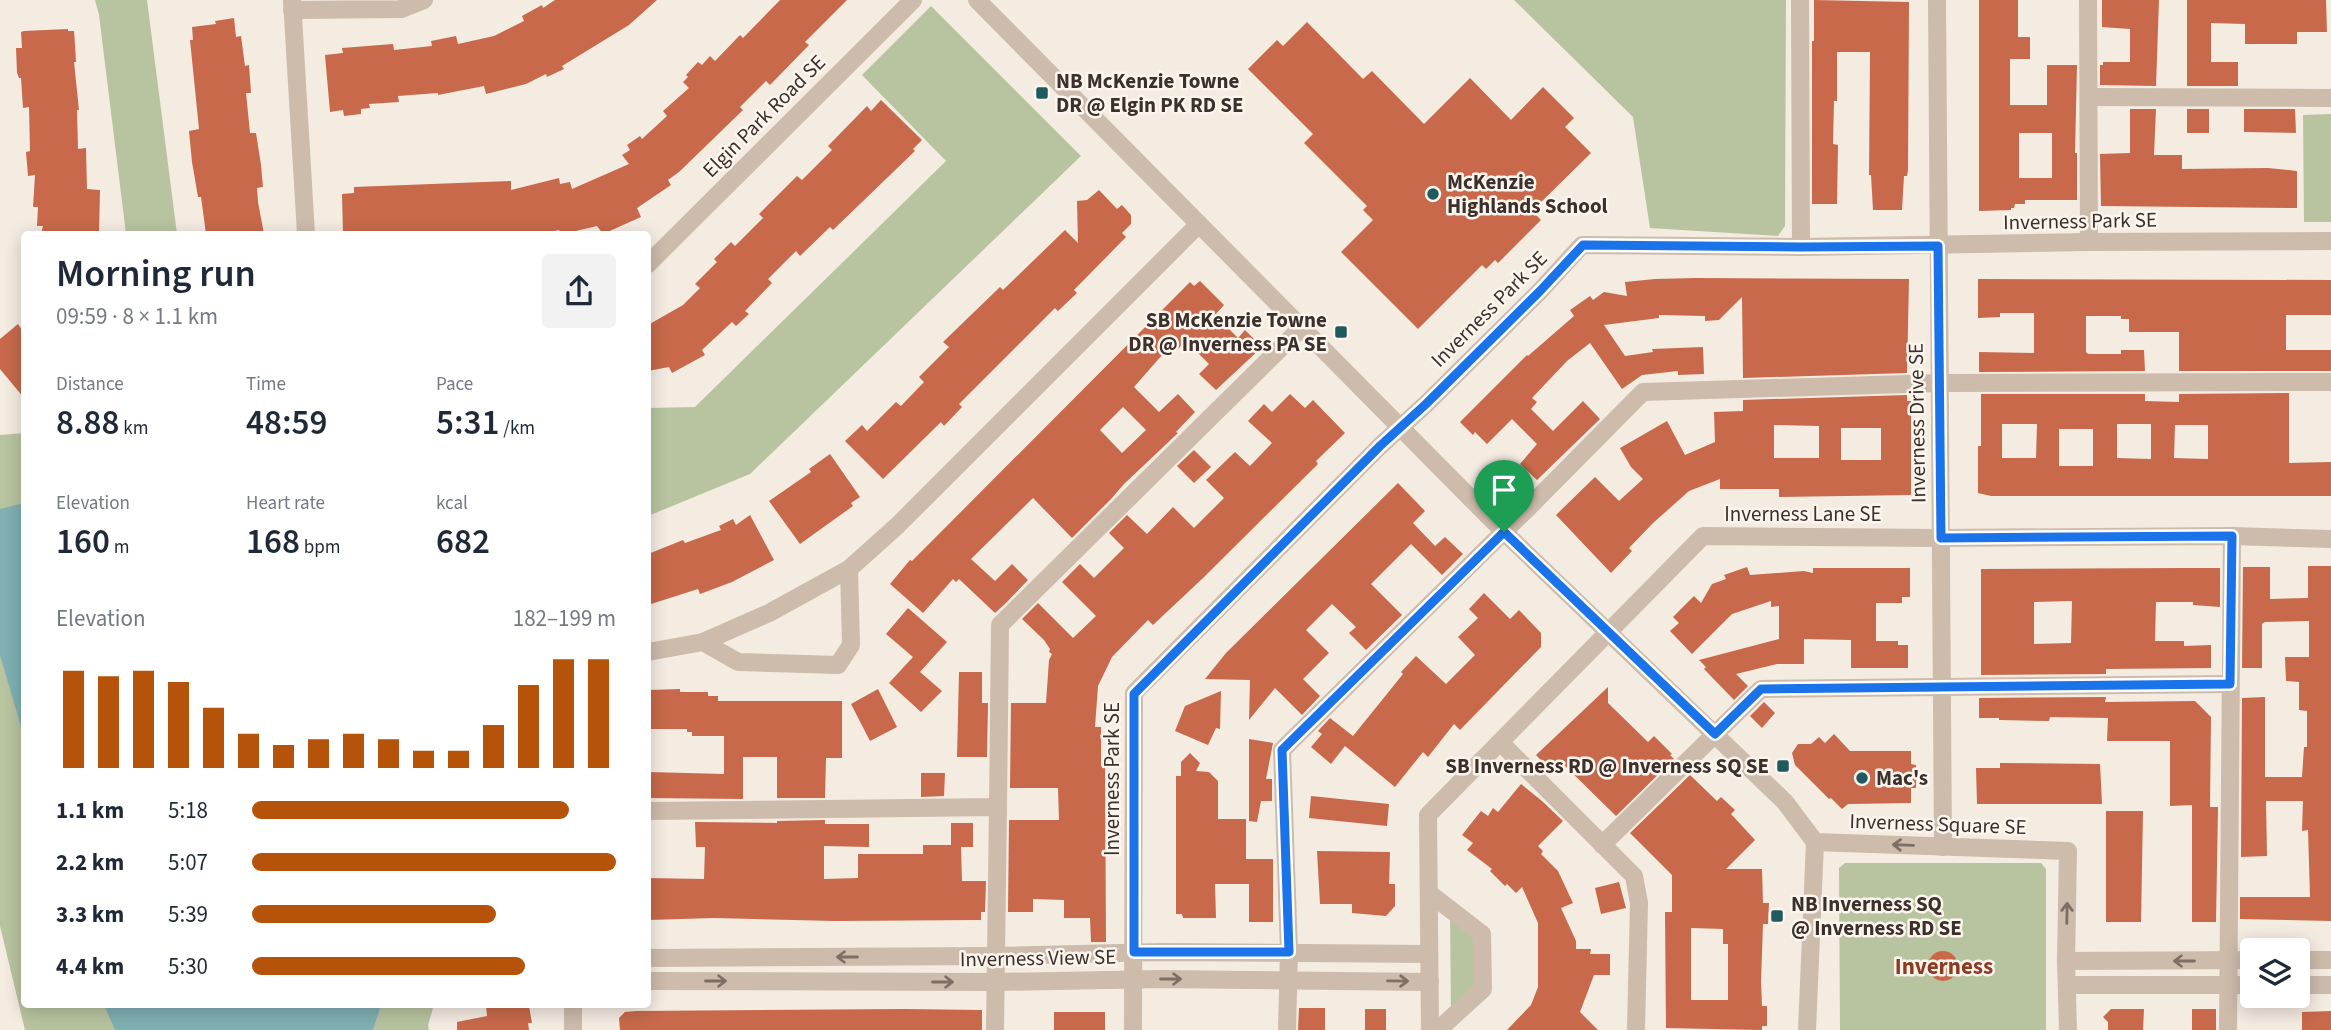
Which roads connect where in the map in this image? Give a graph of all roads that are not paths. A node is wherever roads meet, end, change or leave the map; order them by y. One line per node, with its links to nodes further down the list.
1 (424, 0): 7 (street)
2 (913, 0): 16 (street, Elgin Park Road SE)
3 (977, 0): 10 (street)
4 (1800, 0): 15 (street)
5 (1937, 0): 14 (street, Inverness Drive SE)
6 (2088, 0): 8 (street)
7 (292, 5): 11 (street)
8 (2089, 97): 9 (street); 12 (street)
9 (2331, 98)
10 (1199, 224): 17 (street); 25 (street)
11 (306, 231)
12 (2089, 242): 13 (street, Inverness Park SE); 14 (street, Inverness Park SE)
13 (2331, 242)
14 (1938, 246): 15 (street, Inverness Park SE); 19 (street, Inverness Drive SE)
15 (1801, 247): 20 (street, Inverness Park SE)
16 (651, 261)
17 (1301, 328): 20 (street); 33 (street)
18 (2331, 382): 19 (street)
19 (1939, 383): 21 (street); 23 (street, Inverness Drive SE)
20 (1401, 426): 21 (street); 39 (street, Inverness Park SE)
21 (1504, 532): 26 (street); 40 (street)
22 (2232, 536): 23 (street, Inverness Lane SE); 24 (street, Inverness Lane SE); 29 (street)
23 (1941, 538): 26 (street, Inverness Lane SE); 30 (street, Inverness Drive SE)
24 (2331, 539)
25 (849, 569): 27 (street); 27 (street)
26 (1608, 631): 31 (street); 32 (street, Inverness Lane SE)
27 (703, 642): 28 (street)
28 (651, 651)
29 (2230, 684): 30 (street); 47 (street)
30 (1942, 686): 31 (street); 37 (street, Inverness Drive SE)
31 (1715, 734): 35 (street); 36 (street)
32 (1500, 742): 36 (street); 38 (street, Inverness Lane SE)
33 (998, 807): 34 (street); 42 (street)
34 (651, 811)
35 (1815, 842): 37 (street, Inverness Square SE, one-way to 35); 67 (street)
36 (1602, 845): 66 (street)
37 (1943, 846): 46 (street, Inverness Square SE, one-way to 37)
38 (1429, 893): 41 (street, Inverness Lane SE); 65 (street)
39 (1134, 952): 40 (street, Inverness View SE); 42 (street, Inverness View SE); 49 (street, Inverness Park SE)
40 (1289, 952): 41 (street, Inverness View SE); 50 (street)
41 (1429, 954): 53 (street, Inverness Lane SE)
42 (996, 956): 43 (street, Inverness View SE, one-way to 43); 52 (street)
43 (651, 958)
44 (2310, 960): 45 (street)
45 (2331, 960)
46 (2066, 961): 47 (street, one-way to 46); 54 (street, Inverness Square SE)
47 (2229, 961): 48 (street); 55 (street)
48 (2240, 961)
49 (1133, 980): 50 (street, Inverness View SE, one-way to 50); 52 (street, Inverness View SE); 62 (street, Inverness Park SE)
50 (1288, 980): 53 (street, Inverness View SE, one-way to 53); 63 (street)
51 (651, 981): 52 (street, Inverness View SE, one-way to 52)
52 (996, 982): 61 (street)
53 (1430, 982): 64 (street, Inverness Lane SE)
54 (2067, 985): 55 (street); 68 (street, Inverness Square SE)
55 (2227, 985): 56 (street); 69 (street)
56 (2240, 985)
57 (2310, 985): 58 (street)
58 (2331, 985)
59 (573, 1008): 60 (street)
60 (573, 1030)
61 (995, 1030)
62 (1133, 1030)
63 (1287, 1030)
64 (1430, 1030)
65 (1438, 1030)
66 (1636, 1030)
67 (1807, 1030)
68 (2068, 1030)
69 (2228, 1030)

